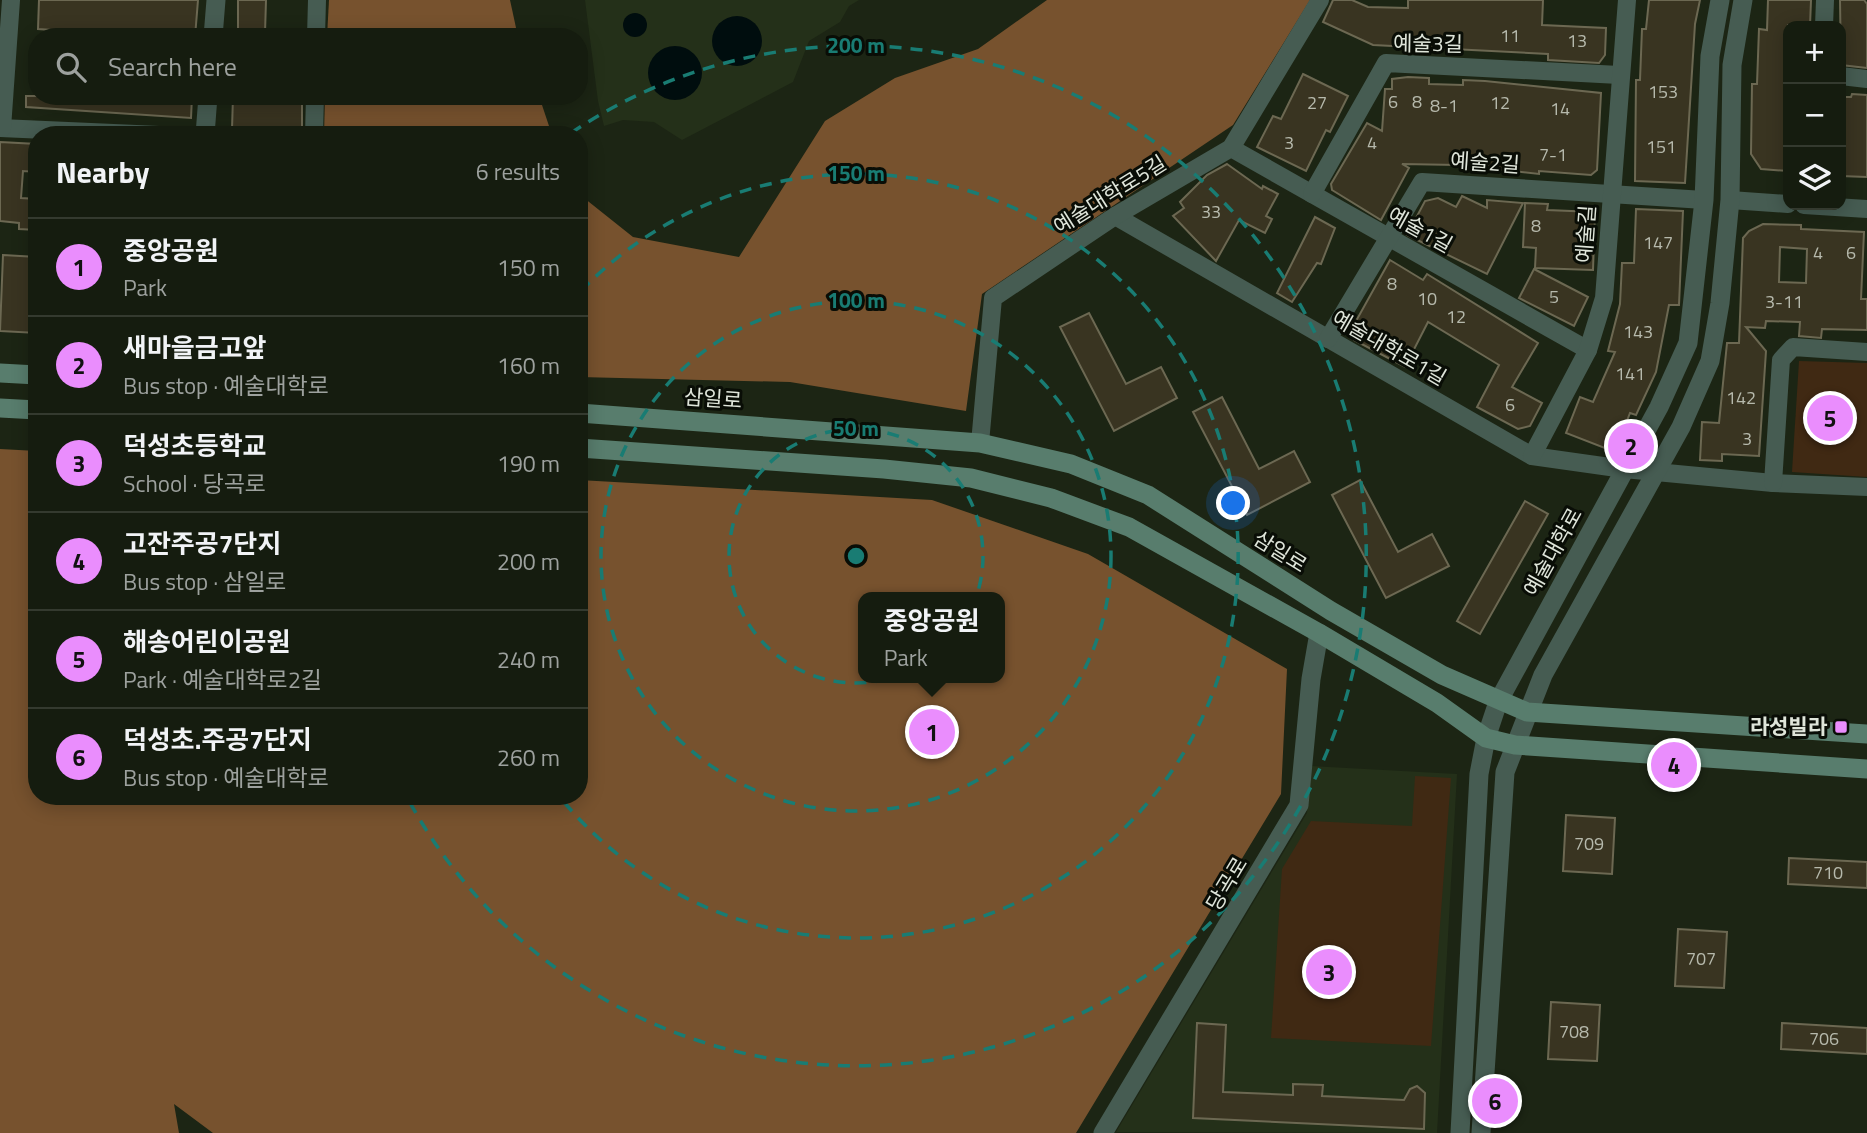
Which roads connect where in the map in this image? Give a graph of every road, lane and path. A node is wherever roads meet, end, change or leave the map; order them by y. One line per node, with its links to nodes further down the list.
1 (11, 0): 12 (street)
2 (216, 0): 10 (street)
3 (317, 0): 11 (street)
4 (1320, 0): 22 (street, 예술대학로5길)
5 (1627, 0): 13 (street, 예술길)
6 (1720, 0): 25 (street, 예술대학로)
7 (1743, 0): 26 (street)
8 (1825, 0): 9 (street)
9 (1824, 21)
10 (214, 28)
11 (316, 28)
12 (4, 38): 20 (street)
13 (1619, 75): 23 (street, 예술3길); 24 (street, 예술길)
14 (1846, 77): 15 (street)
15 (1867, 79)
16 (207, 105): 18 (street)
17 (315, 105): 19 (street)
18 (206, 126)
19 (314, 126)
20 (1, 128): 21 (street)
21 (28, 129)
22 (1231, 148): 23 (street, 예술1길); 30 (street, 예술대학로5길)
23 (1312, 194): 31 (street, 예술1길)
24 (1612, 196): 25 (street); 31 (street, 예술2길); 33 (street, 예술길)
25 (1704, 200): 43 (street, 예술대학로)
26 (1730, 200): 27 (street); 44 (street)
27 (1783, 204)
28 (1846, 208): 29 (street)
29 (1867, 209)
30 (1115, 216): 32 (street, 예술대학로1길); 40 (street, 예술대학로5길)
31 (1387, 238): 32 (street); 33 (street, 예술1길)
32 (1328, 339): 42 (street, 예술대학로1길)
33 (1588, 350): 42 (street, 예술길)
34 (1867, 352): 45 (street)
35 (0, 373): 36 (main road)
36 (28, 375)
37 (0, 408): 38 (main road)
38 (28, 410)
39 (588, 414): 40 (main road, 삼일로)
40 (980, 443): 48 (main road, 삼일로)
41 (588, 449): 47 (main road)
42 (1532, 456): 43 (street, 예술대학로1길)
43 (1624, 469): 44 (street, 예술대학로1길); 48 (street, 예술대학로)
44 (1657, 472): 45 (street, 예술대학로1길); 49 (street)
45 (1773, 483): 46 (street, 예술대학로1길)
46 (1867, 487)
47 (1319, 633): 51 (main road); 54 (street, 당곡로)
48 (1498, 702): 49 (main road, 삼일로); 51 (street, 예술대학로)
49 (1527, 712): 50 (main road, 삼일로); 52 (street)
50 (1867, 734)
51 (1486, 738): 52 (main road); 55 (street, 예술대학로)
52 (1515, 745): 53 (main road); 56 (street)
53 (1867, 769)
54 (1103, 1133)
55 (1460, 1133)
56 (1481, 1133)

